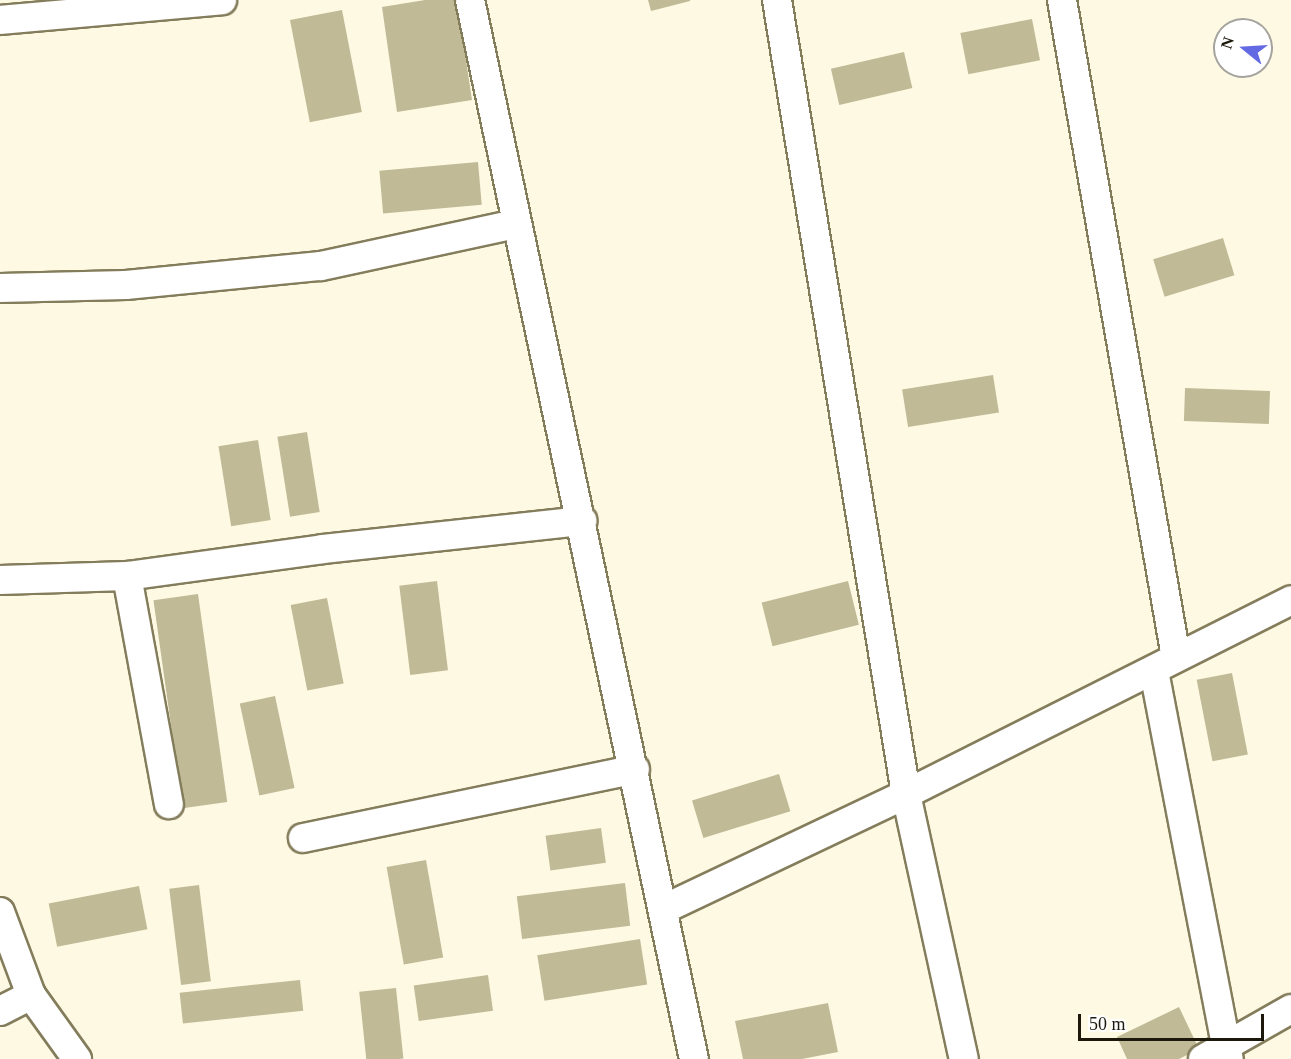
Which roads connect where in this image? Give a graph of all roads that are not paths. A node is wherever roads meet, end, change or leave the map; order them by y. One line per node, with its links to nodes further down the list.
1 (222, 0): 5 (street)
2 (470, 0): 6 (street)
3 (777, 0): 14 (street)
4 (1062, 0): 12 (street)
5 (0, 20)
6 (515, 224): 7 (street); 8 (street)
7 (0, 288)
8 (582, 521): 9 (street); 13 (street)
9 (127, 576): 10 (street); 15 (street)
10 (0, 580)
11 (1291, 600): 12 (street)
12 (1165, 664): 14 (street); 22 (street)
13 (635, 769): 16 (street); 17 (street)
14 (906, 794): 17 (street); 25 (street)
15 (169, 804)
16 (303, 838)
17 (664, 909): 24 (street)
18 (0, 912): 19 (street)
19 (31, 995): 21 (street); 23 (street)
20 (1291, 1009): 22 (street)
21 (0, 1011)
22 (1220, 1055)
23 (77, 1059)
24 (694, 1059)
25 (964, 1059)

